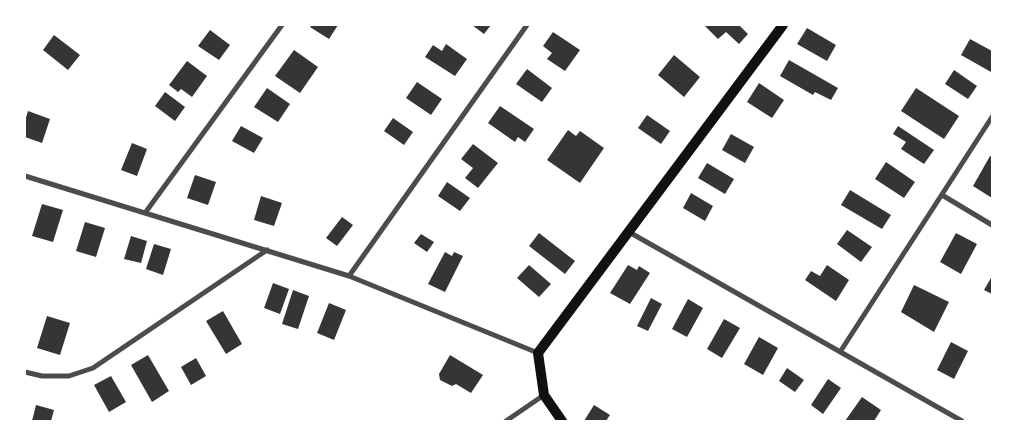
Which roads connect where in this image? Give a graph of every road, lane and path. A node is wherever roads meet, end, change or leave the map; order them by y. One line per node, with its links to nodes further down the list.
1 (282, 25): 7 (street)
2 (527, 25): 11 (street)
3 (783, 25): 9 (main road)
4 (992, 117): 6 (street)
5 (25, 176): 7 (street)
6 (942, 195): 8 (street); 12 (street)
7 (145, 213): 10 (street)
8 (992, 225)
9 (629, 232): 12 (street); 13 (main road)
10 (268, 250): 11 (street); 14 (street)
11 (349, 276): 13 (street)
12 (840, 352): 18 (street)
13 (538, 353): 15 (main road)
14 (25, 372)
15 (544, 395): 16 (street); 17 (main road)
16 (506, 421)
17 (562, 421)
18 (962, 421)

